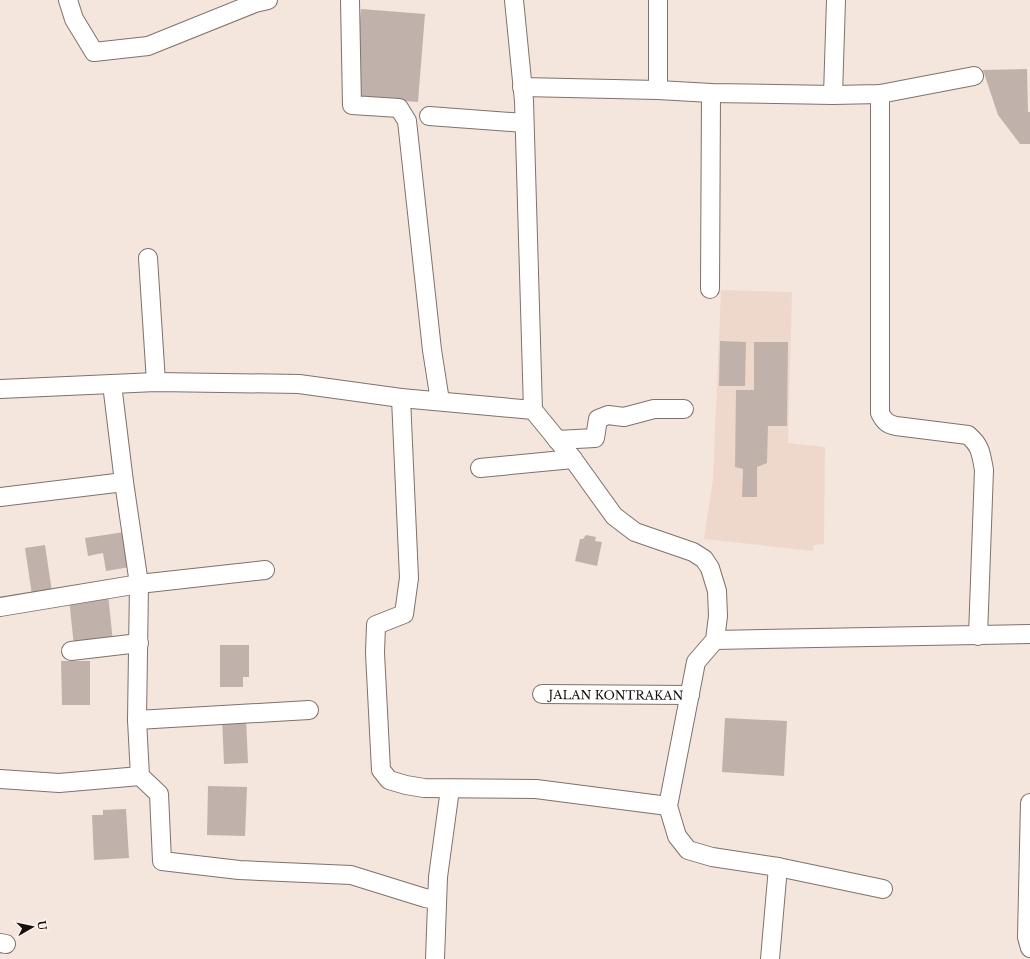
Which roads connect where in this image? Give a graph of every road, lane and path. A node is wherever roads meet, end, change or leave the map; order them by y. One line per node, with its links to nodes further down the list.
1 (68, 0): 2 (street)
2 (268, 0)
3 (350, 0): 21 (street)
4 (514, 0): 8 (street)
5 (658, 0): 9 (street)
6 (836, 0): 12 (street)
7 (974, 76): 11 (street)
8 (522, 87): 9 (street); 14 (street)
9 (658, 90): 10 (street)
10 (711, 93): 12 (street); 16 (street)
11 (880, 94): 12 (street); 33 (street)
12 (833, 95)
13 (430, 116): 14 (street)
14 (524, 123): 23 (street)
15 (148, 258): 17 (street)
16 (710, 289)
17 (156, 382): 18 (street); 20 (street)
18 (112, 384): 19 (street); 27 (street)
19 (0, 389)
20 (401, 398): 21 (street); 43 (street)
21 (440, 401): 23 (street)
22 (684, 409): 24 (street)
23 (533, 410): 24 (street)
24 (557, 440): 25 (street)
25 (573, 459): 26 (street); 34 (street)
26 (480, 468)
27 (124, 482): 28 (street); 30 (street)
28 (0, 497)
29 (266, 570): 30 (street)
30 (139, 584): 31 (street); 35 (street)
31 (0, 607)
32 (1030, 634): 33 (street)
33 (978, 636): 34 (street)
34 (715, 640): 38 (street)
35 (139, 643): 36 (street); 40 (street)
36 (70, 651)
37 (542, 694): 38 (street, JALAN KONTRAKAN)
38 (690, 695): 45 (street)
39 (309, 710): 40 (street)
40 (137, 720): 41 (street)
41 (140, 776): 42 (street); 48 (street)
42 (0, 778)
43 (450, 789): 45 (street); 48 (street)
44 (1030, 803): 49 (street)
45 (668, 806): 46 (street)
46 (778, 867): 47 (street); 51 (street)
47 (883, 889)
48 (437, 900): 50 (street)
49 (1030, 948)
50 (435, 959)
51 (770, 959)

